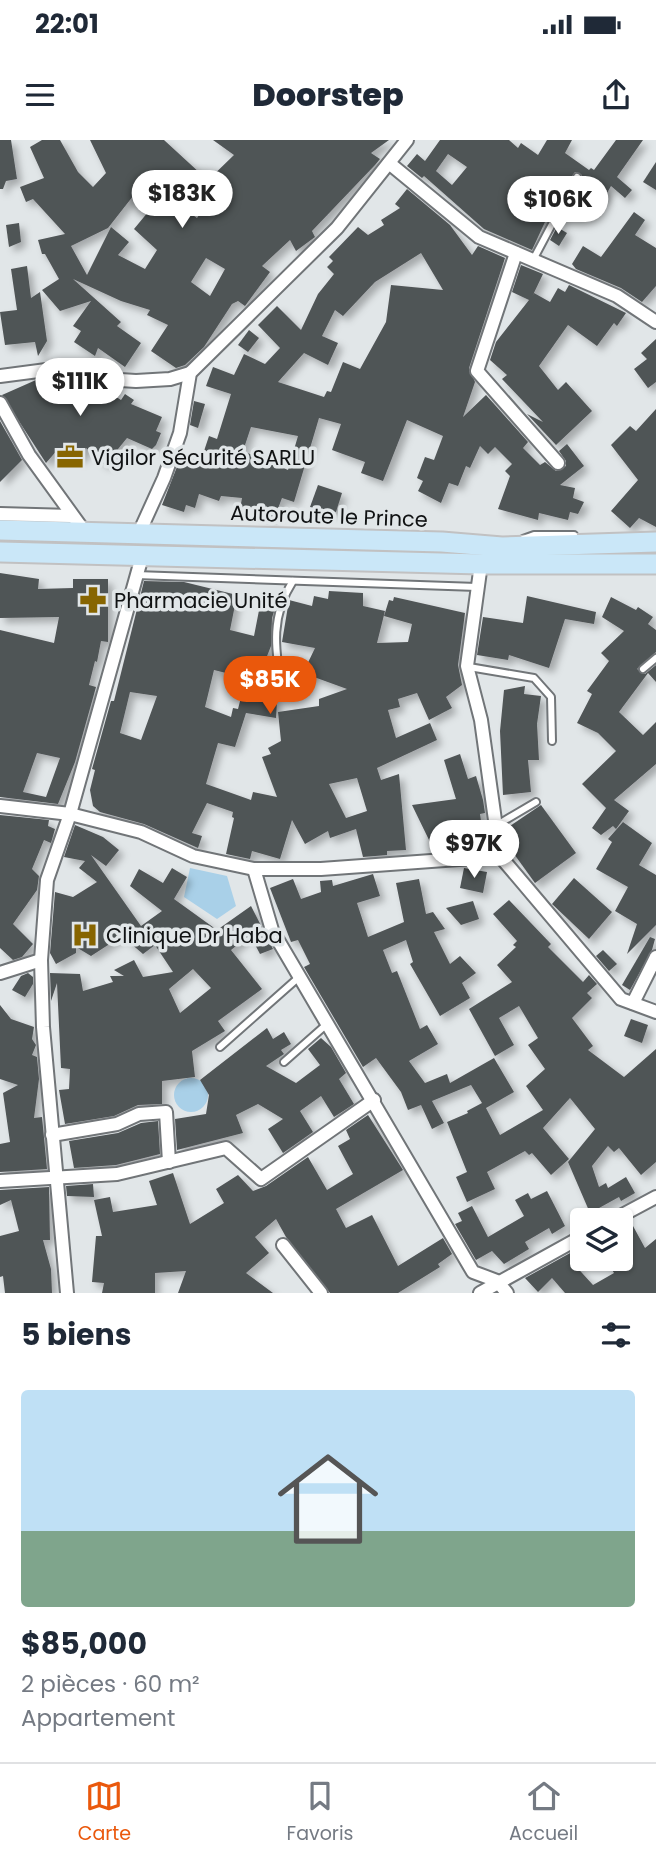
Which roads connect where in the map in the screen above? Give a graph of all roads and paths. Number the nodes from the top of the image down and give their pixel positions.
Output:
1 (407, 140) edge
2 (389, 163) junction
3 (577, 177) dead end
4 (516, 253) junction
5 (533, 260) junction
6 (656, 322) edge
7 (190, 373) junction
8 (0, 376) edge
9 (0, 403) edge
10 (558, 463) dead end
11 (0, 514) edge
12 (78, 524) junction
13 (0, 530) edge
14 (139, 533) junction
15 (656, 536) edge
16 (656, 542) edge
17 (502, 547) junction
18 (0, 552) edge
19 (144, 553) junction
20 (481, 564) junction
21 (656, 564) edge
22 (136, 575) junction
23 (293, 581) junction
24 (477, 587) junction
25 (656, 658) edge
26 (467, 666) junction
27 (643, 669) dead end
28 (282, 686) dead end
29 (552, 741) dead end
30 (536, 802) dead end
31 (0, 806) edge
32 (70, 814) junction
33 (497, 825) junction
34 (500, 856) junction
35 (254, 869) junction
36 (656, 957) edge
37 (40, 960) junction
38 (0, 973) edge
39 (298, 978) junction
40 (633, 1003) junction
41 (656, 1012) edge
42 (327, 1024) junction
43 (220, 1046) dead end
44 (285, 1062) dead end
45 (374, 1100) junction
46 (52, 1135) junction
47 (169, 1162) junction
48 (57, 1180) junction
49 (0, 1181) edge
50 (656, 1198) edge
51 (633, 1210) edge
52 (570, 1243) edge
53 (283, 1245) dead end
54 (497, 1281) junction
55 (67, 1293) edge
56 (321, 1293) edge
57 (480, 1293) edge
58 (507, 1293) edge

1 - 2 street
2 - 4 street
2 - 7 street
3 - 5 lane
4 - 5 street
4 - 10 street
5 - 6 street
7 - 8 street
7 - 14 street
9 - 12 street
11 - 12 street
12 - 13 main road, Autoroute le Prince
12 - 14 main road, Autoroute le Prince
14 - 17 main road, Autoroute le Prince
15 - 17 lane
16 - 17 main road, Autoroute le Prince
18 - 19 main road, Autoroute le Prince
19 - 20 main road, Autoroute le Prince
19 - 22 street
20 - 21 main road, Autoroute le Prince
20 - 24 street
22 - 23 lane
22 - 32 street
23 - 24 lane
23 - 28 lane
24 - 26 street
25 - 27 lane
26 - 29 lane
26 - 33 street
30 - 33 lane
31 - 32 street
32 - 35 street
32 - 37 street
33 - 34 street
34 - 35 street
34 - 40 street
35 - 39 street
36 - 40 street
37 - 38 street
37 - 46 street
39 - 42 street
39 - 43 lane
40 - 41 street
42 - 44 lane
42 - 45 street
45 - 47 street
45 - 54 street
46 - 47 street
46 - 48 street
47 - 48 street
48 - 49 street
48 - 55 street
50 - 51 street
52 - 54 street
53 - 56 street
54 - 57 street
54 - 58 street

